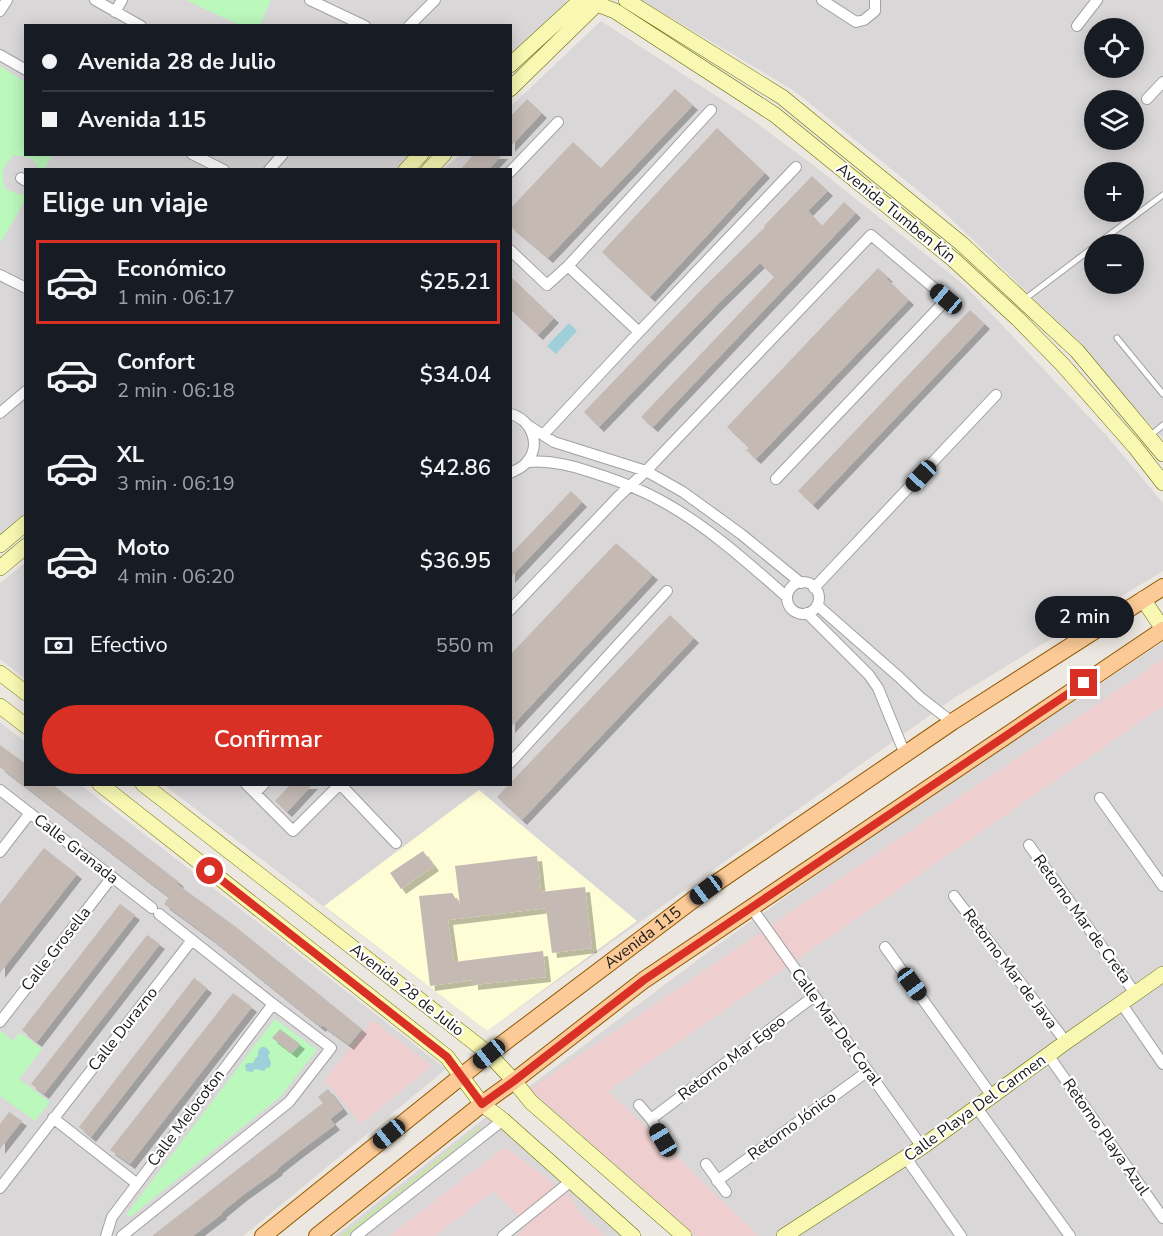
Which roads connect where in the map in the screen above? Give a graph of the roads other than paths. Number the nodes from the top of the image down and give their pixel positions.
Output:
1 (8, 0) edge
2 (95, 0) edge
3 (122, 0) edge
4 (310, 0) edge
5 (435, 0) edge
6 (626, 0) edge
7 (822, 0) edge
8 (875, 0) edge
9 (1097, 0) edge
10 (590, 1) edge
11 (0, 11) edge
12 (115, 12) junction
13 (137, 24) edge
14 (361, 24) edge
15 (412, 24) edge
16 (1077, 26) dead end
17 (0, 55) edge
18 (512, 63) edge
19 (24, 69) edge
20 (1163, 82) edge
21 (512, 87) edge
22 (1147, 99) dead end
23 (711, 110) dead end
24 (558, 122) dead end
25 (196, 156) edge
26 (281, 156) edge
27 (419, 156) edge
28 (442, 156) edge
29 (796, 167) dead end
30 (220, 168) edge
31 (271, 168) edge
32 (408, 168) edge
33 (431, 168) edge
34 (512, 170) edge
35 (1163, 195) edge
36 (1111, 234) edge
37 (512, 252) edge
38 (1084, 254) edge
39 (568, 266) junction
40 (3, 281) edge
41 (24, 287) edge
42 (1024, 300) junction
43 (639, 332) junction
44 (1117, 338) dead end
45 (24, 394) edge
46 (1163, 394) edge
47 (996, 395) dead end
48 (0, 413) edge
49 (512, 415) edge
50 (1163, 425) edge
51 (529, 426) junction
52 (543, 435) junction
53 (1150, 436) junction
54 (1163, 454) edge
55 (528, 462) junction
56 (646, 471) junction
57 (512, 472) edge
58 (776, 479) dead end
59 (1163, 483) edge
60 (630, 486) junction
61 (24, 525) edge
62 (0, 545) edge
63 (24, 548) edge
64 (0, 568) edge
65 (801, 583) junction
66 (1163, 587) edge
67 (814, 588) junction
68 (667, 591) dead end
69 (787, 597) junction
70 (1143, 599) junction
71 (817, 605) junction
72 (512, 608) edge
73 (807, 613) junction
74 (1163, 629) edge
75 (0, 673) edge
76 (24, 691) edge
77 (0, 706) edge
78 (952, 722) junction
79 (24, 724) edge
80 (905, 754) junction
81 (512, 761) edge
82 (103, 786) edge
83 (146, 786) edge
84 (248, 786) edge
85 (262, 786) edge
86 (338, 786) edge
87 (342, 786) edge
88 (0, 790) edge
89 (255, 794) junction
90 (1100, 798) dead end
91 (30, 813) junction
92 (396, 843) dead end
93 (1029, 845) dead end
94 (0, 852) edge
95 (112, 877) junction
96 (1163, 886) edge
97 (954, 896) dead end
98 (751, 908) junction
99 (192, 940) junction
100 (885, 947) dead end
101 (1163, 974) edge
102 (1135, 993) junction
103 (813, 997) junction
104 (273, 1004) junction
105 (1121, 1004) junction
106 (0, 1022) edge
107 (1066, 1042) junction
108 (489, 1054) junction
109 (1048, 1055) junction
110 (1163, 1064) edge
111 (868, 1071) junction
112 (461, 1076) junction
113 (514, 1081) junction
114 (992, 1096) junction
115 (482, 1104) junction
116 (639, 1105) dead end
117 (977, 1108) junction
118 (53, 1118) junction
119 (651, 1119) junction
120 (503, 1120) junction
121 (663, 1140) dead end
122 (922, 1147) junction
123 (906, 1158) junction
124 (706, 1164) dead end
125 (571, 1181) junction
126 (717, 1181) junction
127 (136, 1183) junction
128 (0, 1188) edge
129 (726, 1192) dead end
130 (1163, 1218) edge
131 (106, 1236) edge
132 (122, 1236) edge
133 (263, 1236) edge
134 (317, 1236) edge
135 (356, 1236) edge
136 (503, 1236) edge
137 (633, 1236) edge
138 (684, 1236) edge
139 (786, 1236) edge
140 (961, 1236) edge
141 (1070, 1236) edge

1 - 11 street
2 - 12 street
3 - 12 street
4 - 14 street
5 - 15 street
6 - 42 street, Avenida Tumben Kin
7 - 8 street
9 - 16 street
10 - 18 street
10 - 21 street
10 - 59 street, Avenida Tumben Kin
12 - 13 street
17 - 19 street
20 - 22 street
23 - 39 street
24 - 34 street
25 - 30 street
26 - 31 street
27 - 32 street
28 - 33 street
29 - 43 street
35 - 36 lane
37 - 39 street
38 - 42 lane
39 - 43 street
40 - 41 street
42 - 53 street, Avenida Tumben Kin
43 - 52 street
44 - 46 lane
45 - 48 street
47 - 67 street
49 - 51 street
50 - 53 lane
51 - 52 street
51 - 55 street
52 - 56 street
53 - 54 street, Avenida Tumben Kin
55 - 57 street
55 - 60 street
56 - 58 street
56 - 60 street
56 - 65 street
60 - 69 street
60 - 72 street
61 - 62 street
63 - 64 street
65 - 67 street
65 - 69 street
66 - 70 main road, Avenida 115
67 - 71 street
68 - 81 street
69 - 73 street
70 - 74 street
70 - 78 main road, Avenida 115
71 - 73 street
71 - 78 street
73 - 80 street
74 - 98 main road
75 - 76 street
77 - 79 street
78 - 80 main road, Avenida 115
80 - 108 main road, Avenida 115
82 - 112 street, Avenida 28 de Julio
83 - 108 street, Avenida 28 de Julio
84 - 89 street
85 - 89 street
86 - 89 street
87 - 92 street
88 - 91 street, Calle Granada
90 - 96 street
91 - 94 street
91 - 95 street, Calle Granada
93 - 102 street, Retorno Mar de Creta
95 - 99 street, Calle Granada
95 - 106 street, Calle Grosella
97 - 107 street, Retorno Mar de Java
98 - 103 street, Calle Mar Del Coral
98 - 113 main road
99 - 104 street
99 - 118 street, Calle Durazno
100 - 114 street
101 - 102 street, Calle Playa Del Carmen
102 - 105 street, Calle Playa Del Carmen
103 - 111 street, Calle Mar Del Coral
103 - 119 street, Retorno Mar Egeo
104 - 127 street, Calle Melocoton
104 - 132 street
105 - 107 street, Calle Playa Del Carmen
105 - 110 street
107 - 109 street, Calle Playa Del Carmen
108 - 112 main road, Avenida 115
108 - 113 street, Avenida 28 de Julio
109 - 114 street, Calle Playa Del Carmen
109 - 130 street, Retorno Playa Azul
111 - 122 street, Calle Mar Del Coral
111 - 126 street, Retorno Jónico
112 - 115 street, Avenida 28 de Julio
112 - 133 main road, Avenida 115
113 - 115 main road
113 - 138 street, Avenida 28 de Julio
114 - 117 street, Calle Playa Del Carmen
115 - 120 street, Avenida 28 de Julio
115 - 134 main road
116 - 119 street
117 - 122 street, Calle Playa Del Carmen
117 - 141 street
118 - 127 street
118 - 128 street, Calle Durazno
119 - 121 street
120 - 125 street, Avenida 28 de Julio
120 - 135 street
122 - 123 street, Calle Playa Del Carmen
123 - 139 street, Calle Playa Del Carmen
123 - 140 street
124 - 126 street
125 - 136 street
125 - 137 street, Avenida 28 de Julio
126 - 129 street
127 - 131 street, Calle Melocoton

